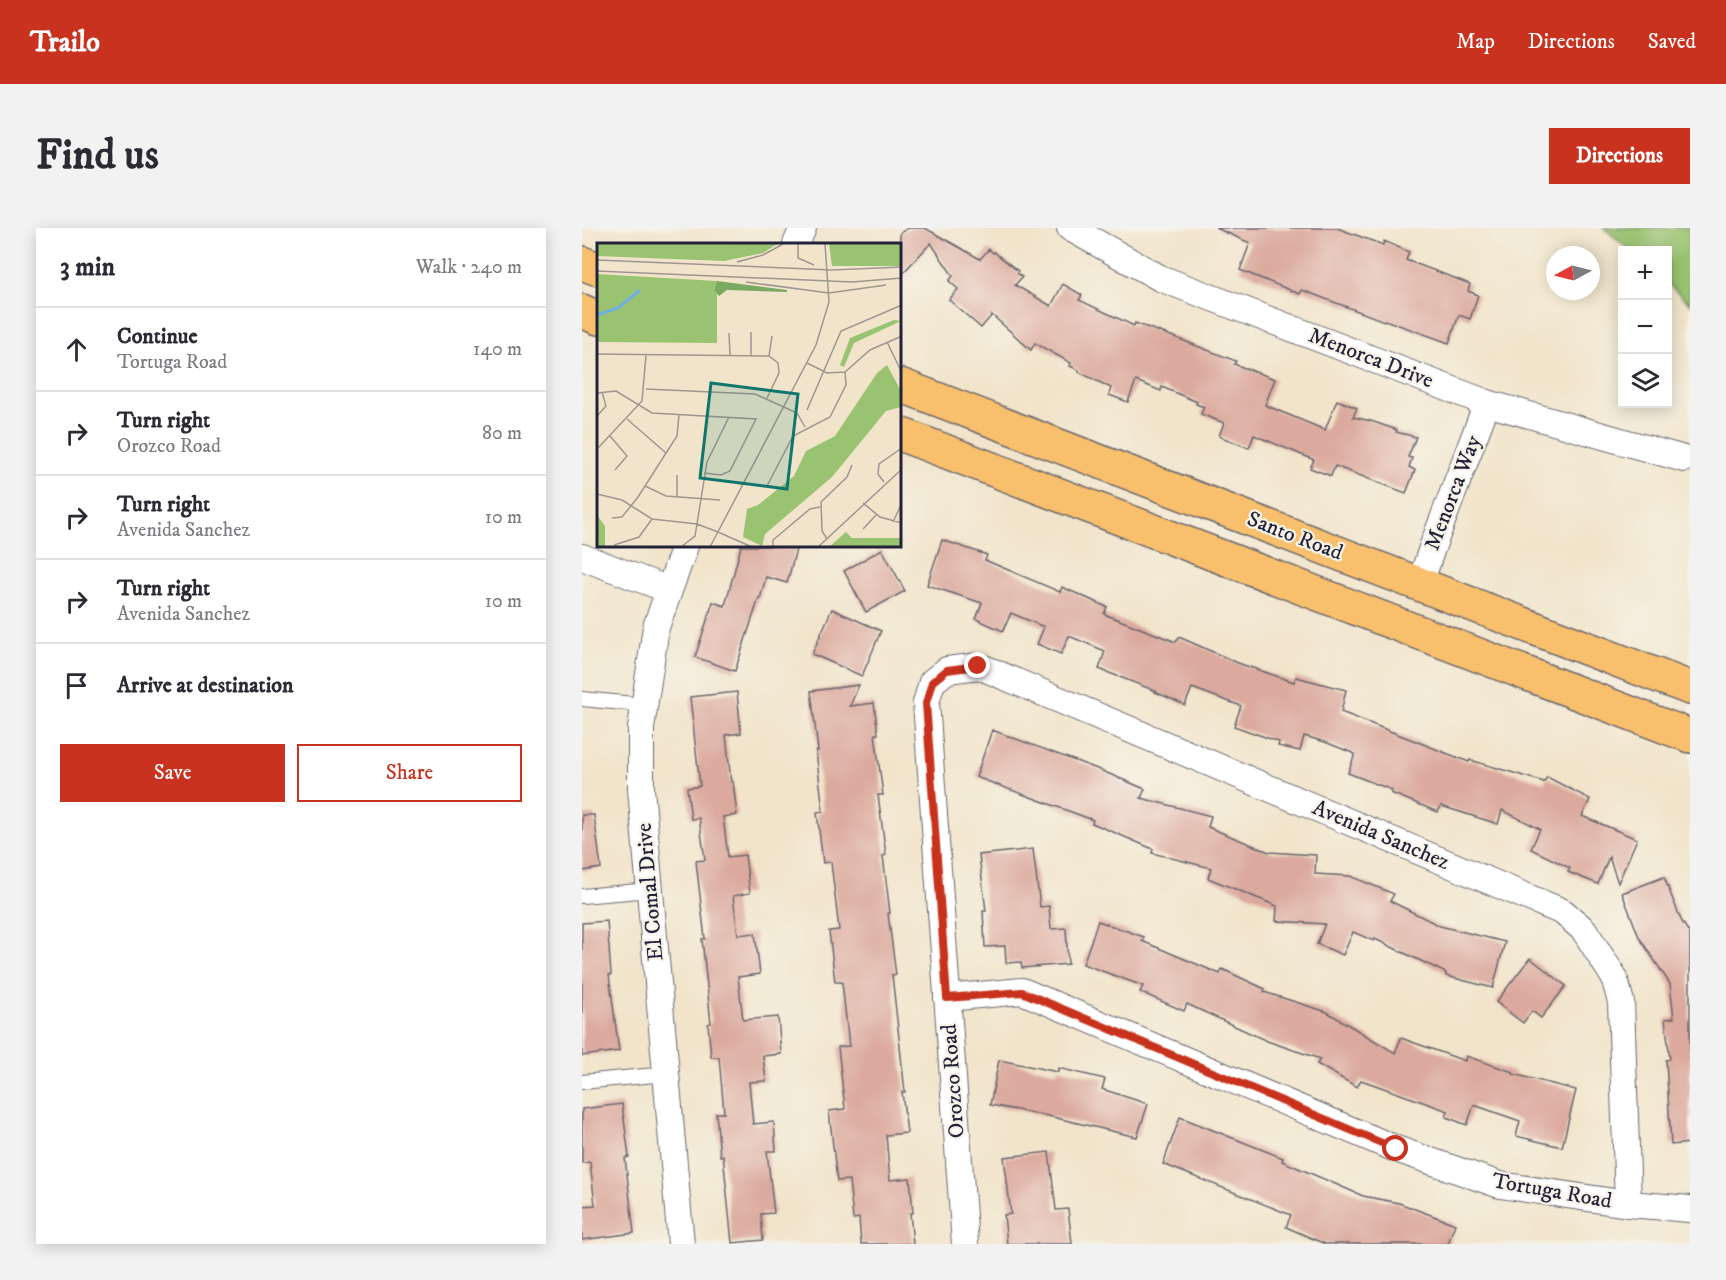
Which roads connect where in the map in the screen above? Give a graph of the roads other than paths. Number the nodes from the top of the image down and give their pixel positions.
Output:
1 (803, 228) edge
2 (1070, 228) edge
3 (796, 243) edge
4 (582, 262) edge
5 (597, 269) edge
6 (582, 311) edge
7 (597, 318) edge
8 (902, 386) edge
9 (1487, 403) junction
10 (902, 435) edge
11 (1684, 459) dead end
12 (684, 548) edge
13 (582, 557) edge
14 (1420, 584) junction
15 (669, 590) junction
16 (1690, 687) edge
17 (582, 699) edge
18 (926, 703) joint
19 (644, 705) junction
20 (1690, 736) edge
21 (650, 890) junction
22 (582, 896) edge
23 (947, 998) junction
24 (666, 1074) junction
25 (582, 1082) edge
26 (1628, 1204) junction
27 (1690, 1209) edge
28 (681, 1244) edge
29 (965, 1244) edge

1 - 3 street
2 - 9 street, Menorca Drive
4 - 5 main road
6 - 7 main road
8 - 14 main road, Santo Road
9 - 11 street, Menorca Drive
9 - 14 street, Menorca Way
10 - 20 main road, Santo Road
12 - 15 street, El Comal Drive
13 - 15 street
14 - 16 main road, Santo Road
15 - 19 street, El Comal Drive
17 - 19 lane
18 - 23 street, Orozco Road
18 - 26 street, Avenida Sanchez
19 - 21 street, El Comal Drive
21 - 22 lane
21 - 24 street, El Comal Drive
23 - 26 street, Tortuga Road
23 - 29 street, Orozco Road
24 - 25 lane
24 - 28 street, El Comal Drive
26 - 27 street, Tortuga Road

